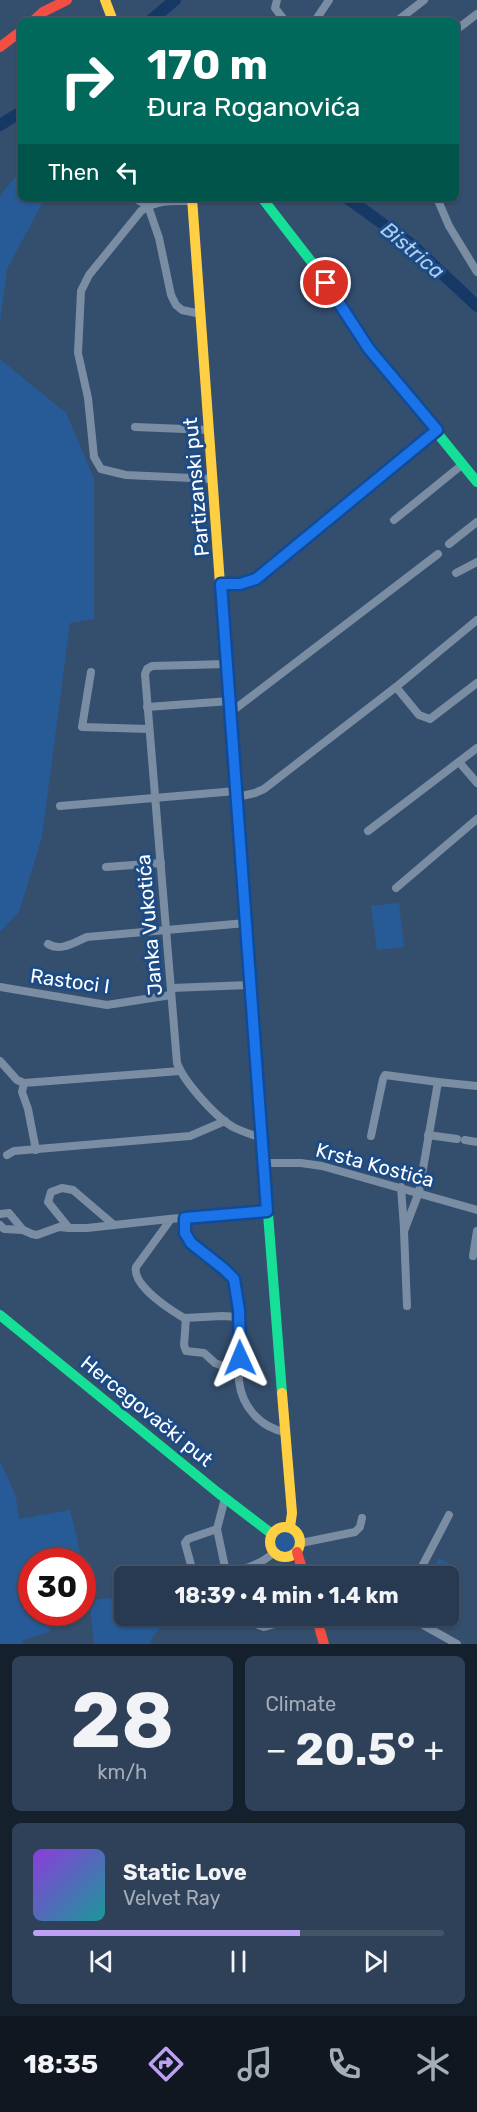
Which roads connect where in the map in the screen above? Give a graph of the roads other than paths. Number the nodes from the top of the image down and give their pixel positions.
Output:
1 (67, 0) edge
2 (105, 0) edge
3 (277, 0) edge
4 (329, 0) edge
5 (424, 0) edge
6 (477, 14) edge
7 (111, 16) edge
8 (37, 18) edge
9 (283, 18) edge
10 (317, 18) edge
11 (401, 18) edge
12 (459, 28) edge
13 (18, 33) edge
14 (0, 47) edge
15 (140, 201) edge
16 (163, 201) edge
17 (192, 201) edge
18 (264, 201) edge
19 (438, 201) edge
20 (148, 206) junction
21 (476, 270) edge
22 (201, 314) junction
23 (135, 427) dead end
24 (209, 430) junction
25 (437, 430) junction
26 (464, 464) junction
27 (213, 479) junction
28 (477, 482) edge
29 (394, 520) dead end
30 (477, 522) edge
31 (449, 544) dead end
32 (438, 554) dead end
33 (477, 562) edge
34 (456, 573) dead end
35 (221, 584) junction
36 (477, 620) edge
37 (227, 664) junction
38 (91, 672) dead end
39 (477, 683) edge
40 (396, 687) junction
41 (147, 707) junction
42 (230, 707) junction
43 (149, 729) junction
44 (477, 748) edge
45 (459, 762) junction
46 (477, 783) edge
47 (236, 794) junction
48 (155, 797) junction
49 (60, 806) dead end
50 (477, 819) edge
51 (368, 831) dead end
52 (161, 863) junction
53 (106, 867) dead end
54 (396, 888) dead end
55 (246, 923) junction
56 (166, 929) junction
57 (48, 944) dead end
58 (250, 986) junction
59 (0, 987) edge
60 (171, 991) junction
61 (0, 1062) edge
62 (180, 1071) junction
63 (438, 1082) junction
64 (24, 1083) junction
65 (477, 1086) edge
66 (225, 1121) junction
67 (428, 1135) junction
68 (371, 1136) dead end
69 (262, 1138) junction
70 (477, 1142) edge
71 (36, 1150) junction
72 (7, 1155) dead end
73 (264, 1164) junction
74 (400, 1187) junction
75 (419, 1192) junction
76 (477, 1210) edge
77 (267, 1211) junction
78 (0, 1215) edge
79 (185, 1218) junction
80 (171, 1219) junction
81 (0, 1225) edge
82 (114, 1225) junction
83 (69, 1228) junction
84 (23, 1230) junction
85 (404, 1231) junction
86 (477, 1231) edge
87 (473, 1257) dead end
88 (407, 1306) dead end
89 (0, 1315) edge
90 (239, 1317) junction
91 (186, 1318) junction
92 (239, 1375) junction
93 (285, 1432) junction
94 (225, 1498) junction
95 (449, 1515) dead end
96 (362, 1518) dead end
97 (290, 1527) junction
98 (217, 1529) junction
99 (272, 1534) junction
100 (299, 1548) junction
101 (274, 1552) junction
102 (284, 1557) junction
103 (191, 1566) edge
104 (225, 1566) edge
105 (257, 1566) edge
106 (293, 1566) edge
107 (302, 1566) edge
108 (422, 1566) edge
109 (311, 1626) edge
110 (319, 1626) edge
111 (425, 1626) edge
112 (317, 1644) edge
113 (324, 1644) edge
114 (458, 1644) edge

1 - 8 street
2 - 7 street
3 - 9 street
4 - 10 street
5 - 11 street
6 - 12 street
13 - 14 street
15 - 20 street
16 - 20 street
17 - 22 street, Partizanski put
18 - 25 street
19 - 21 street
20 - 22 street
20 - 27 street
22 - 24 street, Partizanski put
23 - 24 street
24 - 27 street, Partizanski put
25 - 26 street
25 - 35 street
26 - 28 street
26 - 29 street
27 - 35 street, Partizanski put
30 - 31 street
32 - 42 street
33 - 34 street
35 - 37 street, Partizanski put
36 - 40 street
37 - 41 street, Janka Vukotića
37 - 42 street, Partizanski put
38 - 43 street
39 - 40 street
40 - 47 street
41 - 42 street
41 - 43 street, Janka Vukotića
42 - 47 street, Partizanski put
43 - 48 street, Janka Vukotića
44 - 45 street
45 - 46 street
45 - 51 street
47 - 48 street
47 - 55 street, Partizanski put
48 - 49 street
48 - 52 street, Janka Vukotića
50 - 54 street
52 - 53 street
52 - 56 street, Janka Vukotića
55 - 56 street
55 - 58 street, Partizanski put
56 - 57 street
56 - 60 street, Janka Vukotića
58 - 60 street, Rastoci I
58 - 69 street, Partizanski put
59 - 60 street, Rastoci I
60 - 62 street, Janka Vukotića
61 - 64 street
62 - 64 street
62 - 66 street
63 - 65 street
63 - 67 street
63 - 68 street
64 - 71 street
66 - 69 street
66 - 71 street
67 - 70 street
67 - 75 street
69 - 73 street, Partizanski put
71 - 72 street
73 - 74 street, Krsta Kostića
73 - 77 street, Partizanski put
74 - 75 street, Krsta Kostića
74 - 85 street
75 - 76 street, Krsta Kostića
75 - 85 street
77 - 79 street
77 - 93 street, Partizanski put
78 - 84 street
79 - 80 street
79 - 90 street
80 - 82 street
80 - 91 street
81 - 84 street
82 - 83 street
82 - 83 street
83 - 84 street
85 - 88 street
86 - 87 street
89 - 94 street, Hercegovački put
90 - 91 street
90 - 92 street
91 - 92 street
92 - 93 street
93 - 97 street, Partizanski put
94 - 98 street
94 - 99 street, Hercegovački put
95 - 108 street
96 - 100 street
97 - 99 street
97 - 100 street
98 - 103 street
98 - 104 street
99 - 101 street
100 - 102 street
100 - 107 street
101 - 102 street
101 - 105 street
102 - 106 street
109 - 112 street
110 - 113 street
111 - 114 street

